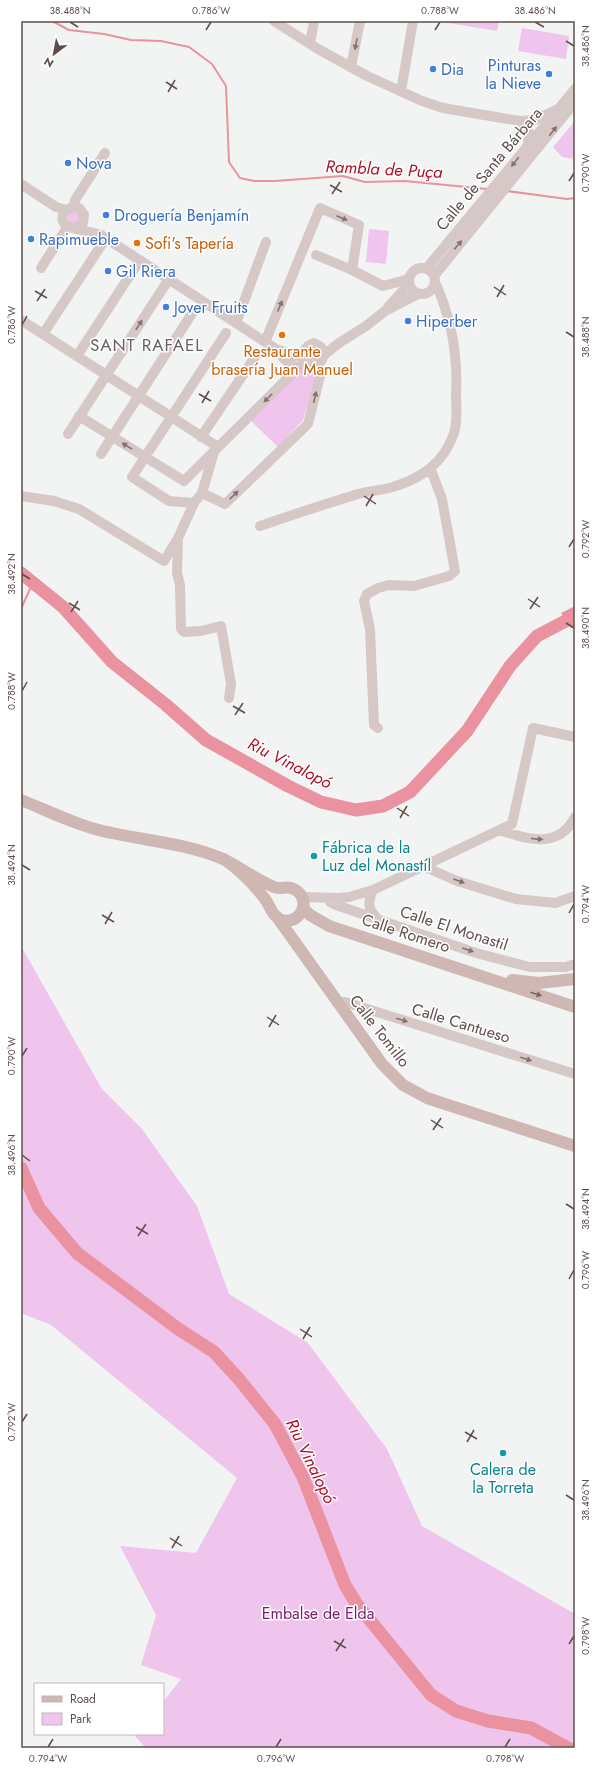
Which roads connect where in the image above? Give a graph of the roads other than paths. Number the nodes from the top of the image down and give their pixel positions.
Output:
1 (274, 21) edge
2 (314, 21) edge
3 (360, 21) edge
4 (413, 21) edge
5 (310, 44) junction
6 (351, 67) junction
7 (575, 89) edge
8 (401, 91) junction
9 (575, 102) edge
10 (560, 108) junction
11 (520, 121) junction
12 (528, 145) junction
13 (105, 153) dead end
14 (21, 184) edge
15 (67, 211) junction
16 (84, 215) junction
17 (72, 227) junction
18 (104, 237) junction
19 (266, 242) dead end
20 (316, 255) dead end
21 (140, 260) junction
22 (41, 268) dead end
23 (426, 269) junction
24 (352, 270) junction
25 (169, 279) junction
26 (435, 279) junction
27 (409, 281) junction
28 (422, 294) junction
29 (441, 301) junction
30 (385, 311) junction
31 (193, 312) dead end
32 (21, 320) edge
33 (236, 323) junction
34 (226, 333) dead end
35 (43, 334) junction
36 (265, 342) junction
37 (280, 350) junction
38 (257, 354) dead end
39 (321, 355) junction
40 (76, 356) junction
41 (305, 356) junction
42 (297, 369) junction
43 (106, 375) junction
44 (139, 396) junction
45 (79, 416) junction
46 (171, 417) junction
47 (68, 434) dead end
48 (112, 437) junction
49 (201, 437) junction
50 (216, 449) junction
51 (101, 454) dead end
52 (145, 457) junction
53 (431, 470) junction
54 (202, 493) junction
55 (21, 496) edge
56 (194, 503) junction
57 (260, 526) dead end
58 (178, 538) junction
59 (229, 698) dead end
60 (378, 728) dead end
61 (575, 736) edge
62 (21, 800) edge
63 (575, 817) edge
64 (500, 830) junction
65 (224, 859) junction
66 (423, 866) junction
67 (281, 888) junction
68 (373, 890) junction
69 (575, 896) edge
70 (328, 898) junction
71 (303, 902) junction
72 (270, 906) junction
73 (277, 917) junction
74 (294, 919) junction
75 (378, 919) junction
76 (329, 926) junction
77 (297, 944) junction
78 (575, 964) edge
79 (473, 972) junction
80 (575, 979) edge
81 (338, 1003) junction
82 (575, 1007) edge
83 (575, 1074) edge
84 (575, 1146) edge

1 - 5 street
2 - 5 street
3 -> 6 street
4 - 8 street
5 - 6 street
6 - 8 street
7 - 10 street, Calle de Santa Bárbara
8 - 11 street
26 -> 9 street, Calle de Santa Bárbara
10 - 11 street
10 - 12 street, Calle de Santa Bárbara
11 - 12 street
12 -> 23 street, Calle de Santa Bárbara
13 - 15 street
14 - 15 street
15 - 16 street
15 - 17 street
16 - 17 street
16 - 18 street
17 - 18 street
17 - 22 street
18 - 21 street
18 - 35 street
19 - 33 street
20 - 24 street
21 - 25 street
21 - 40 street
23 - 26 street
23 - 27 street
24 - 27 street
36 -> 24 street
25 - 33 street
43 -> 25 street
26 - 28 street
26 - 29 street
27 - 28 street
27 - 30 street
28 - 29 street
28 - 30 street
29 - 53 street
30 - 39 street
31 - 44 street
32 - 35 street
33 - 36 street
34 - 46 street
35 - 40 street
36 - 37 street
37 - 41 street
37 - 42 street
38 - 49 street
39 - 41 street
39 - 41 street
54 -> 39 street
40 - 43 street
41 - 42 street
42 -> 50 street
43 - 44 street
43 - 45 street
44 - 46 street
44 - 48 street
45 - 47 street
45 - 48 street
46 - 49 street
46 - 52 street
48 - 51 street
52 -> 48 street
49 - 50 street
50 - 52 street
50 - 54 street
52 - 56 street
53 - 57 street
53 - 60 street
54 - 56 street
55 - 58 street
56 - 58 street
58 - 59 street
61 - 64 street
62 - 65 main road
64 -> 63 street
64 - 66 street
65 - 67 main road
65 - 72 main road
66 - 68 street
66 -> 69 street
67 - 71 main road
67 - 72 main road
68 - 70 street
68 - 75 street
70 - 71 street
70 - 75 street, Calle El Monastil
71 - 74 main road
71 - 76 main road, Calle Romero
72 - 73 main road
73 - 74 main road
73 - 77 main road, Calle Tomillo
74 - 76 main road, Calle Romero
74 - 77 main road, Calle Tomillo
75 -> 78 street, Calle El Monastil
76 - 79 main road, Calle Romero
77 - 81 main road, Calle Tomillo
79 - 80 main road, Calle Romero
79 -> 82 main road, Calle Romero
81 -> 83 street, Calle Cantueso
81 - 84 main road, Calle Tomillo

